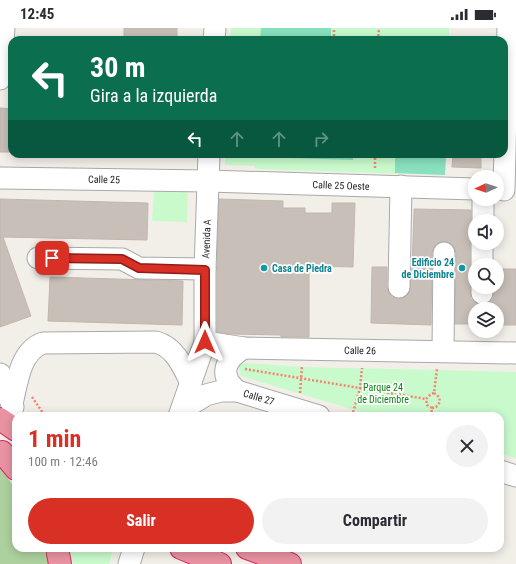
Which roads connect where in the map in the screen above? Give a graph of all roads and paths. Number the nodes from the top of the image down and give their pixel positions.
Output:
1 (4, 28) edge
2 (0, 79) edge
3 (209, 158) edge
4 (375, 158) edge
5 (506, 158) edge
6 (375, 168) dead end
7 (0, 178) edge
8 (208, 181) junction
9 (400, 186) junction
10 (468, 189) edge
11 (506, 190) edge
12 (444, 253) dead end
13 (38, 258) dead end
14 (205, 270) junction
15 (399, 287) dead end
16 (205, 342) junction
17 (244, 348) junction
18 (302, 349) junction
19 (362, 350) junction
20 (443, 351) junction
21 (516, 353) edge
22 (226, 366) junction
23 (0, 374) edge
24 (301, 379) junction
25 (191, 383) junction
26 (360, 388) junction
27 (237, 391) junction
28 (434, 393) junction
29 (426, 399) junction
30 (432, 408) junction
31 (297, 409) junction
32 (181, 412) edge
33 (184, 412) edge
34 (306, 412) edge
35 (353, 412) edge
36 (432, 412) edge
37 (10, 413) edge
38 (6, 454) edge
39 (12, 463) edge
40 (504, 472) edge
41 (516, 476) edge
42 (58, 552) edge
43 (133, 552) edge
44 (190, 552) edge
45 (258, 552) edge
46 (60, 564) edge
47 (129, 564) edge
48 (218, 564) edge
49 (290, 564) edge

1 - 2 street
3 - 8 street, Avenida A
4 - 6 path
5 - 11 street
7 - 8 street, Calle 25
8 - 9 street, Calle 25 Oeste
8 - 14 street, Avenida A
9 - 10 street, Calle 25 Oeste
9 - 15 street
12 - 20 street
13 - 14 street
14 - 16 street, Avenida A
16 - 17 street, Calle 26
16 - 25 street, Avenida A
17 - 18 street, Calle 26
17 - 22 street
18 - 19 street, Calle 26
18 - 24 path
19 - 20 street, Calle 26
19 - 26 path
20 - 21 street, Calle 26
20 - 28 path
22 - 24 path
22 - 27 street
23 - 37 street
24 - 26 path
24 - 31 path
25 - 32 street, Avenida A
25 - 37 street
26 - 29 path
26 - 35 path
27 - 31 street, Calle 27
27 - 33 street, Calle 27
28 - 29 path
28 - 30 path
29 - 30 path
30 - 36 path
31 - 34 street, Calle 27
38 - 39 highway
40 - 41 street
42 - 46 highway
43 - 47 street
44 - 48 highway
45 - 49 highway

